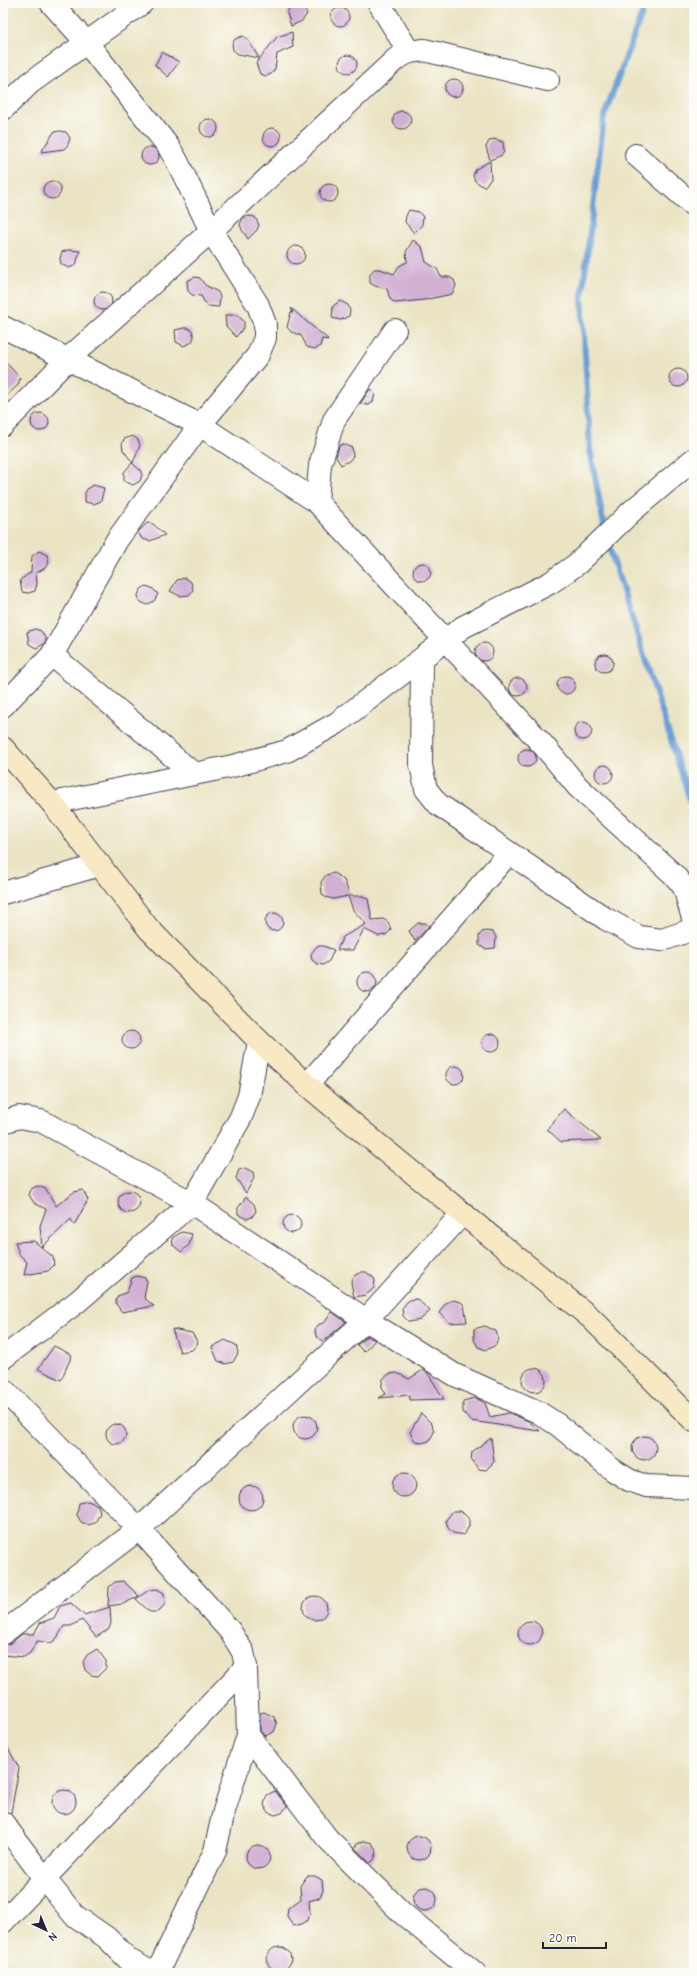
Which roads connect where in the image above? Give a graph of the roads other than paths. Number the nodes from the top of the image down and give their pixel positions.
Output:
1 (51, 3) edge
2 (142, 3) edge
3 (379, 3) edge
4 (87, 43) junction
5 (409, 52) junction
6 (548, 80) dead end
7 (3, 109) edge
8 (636, 155) dead end
9 (694, 206) edge
10 (211, 232) junction
11 (3, 327) edge
12 (396, 330) dead end
13 (69, 358) junction
14 (3, 425) edge
15 (200, 425) junction
16 (694, 459) edge
17 (317, 502) junction
18 (446, 641) junction
19 (52, 655) junction
20 (422, 660) junction
21 (3, 706) edge
22 (3, 748) edge
23 (194, 774) junction
24 (52, 803) junction
25 (509, 853) junction
26 (100, 865) junction
27 (3, 893) edge
28 (694, 922) edge
29 (694, 929) edge
30 (259, 1041) junction
31 (307, 1085) junction
32 (3, 1122) edge
33 (192, 1203) junction
34 (463, 1213) junction
35 (366, 1320) junction
36 (3, 1358) edge
37 (3, 1389) edge
38 (694, 1421) edge
39 (694, 1488) edge
40 (139, 1529) junction
41 (3, 1634) edge
42 (246, 1667) junction
43 (248, 1735) junction
44 (3, 1823) edge
45 (44, 1878) junction
46 (3, 1922) edge
47 (153, 1973) edge
48 (157, 1973) edge
49 (475, 1973) edge

1 - 4 street
2 - 4 street
3 - 5 street
4 - 7 street
4 - 10 street
5 - 6 street
5 - 10 street
8 - 9 street
10 - 13 street
10 - 15 street
11 - 13 street
12 - 17 street
13 - 14 street
13 - 15 street
15 - 17 street
15 - 19 street
16 - 18 street
17 - 18 street
18 - 20 street
18 - 28 street
19 - 21 street
19 - 23 street
20 - 23 street
20 - 25 street
22 - 24 main road
23 - 24 street
24 - 26 main road
25 - 29 street
25 - 31 street
26 - 27 street
26 - 30 main road
30 - 31 main road
30 - 33 street
31 - 34 main road
32 - 33 street
33 - 35 street
33 - 36 street
34 - 35 street
34 - 38 main road
35 - 39 street
35 - 40 street
37 - 40 street
40 - 41 street
40 - 42 street
42 - 43 street
42 - 45 street
43 - 48 street
43 - 49 street
44 - 45 street
45 - 46 street
45 - 47 street

